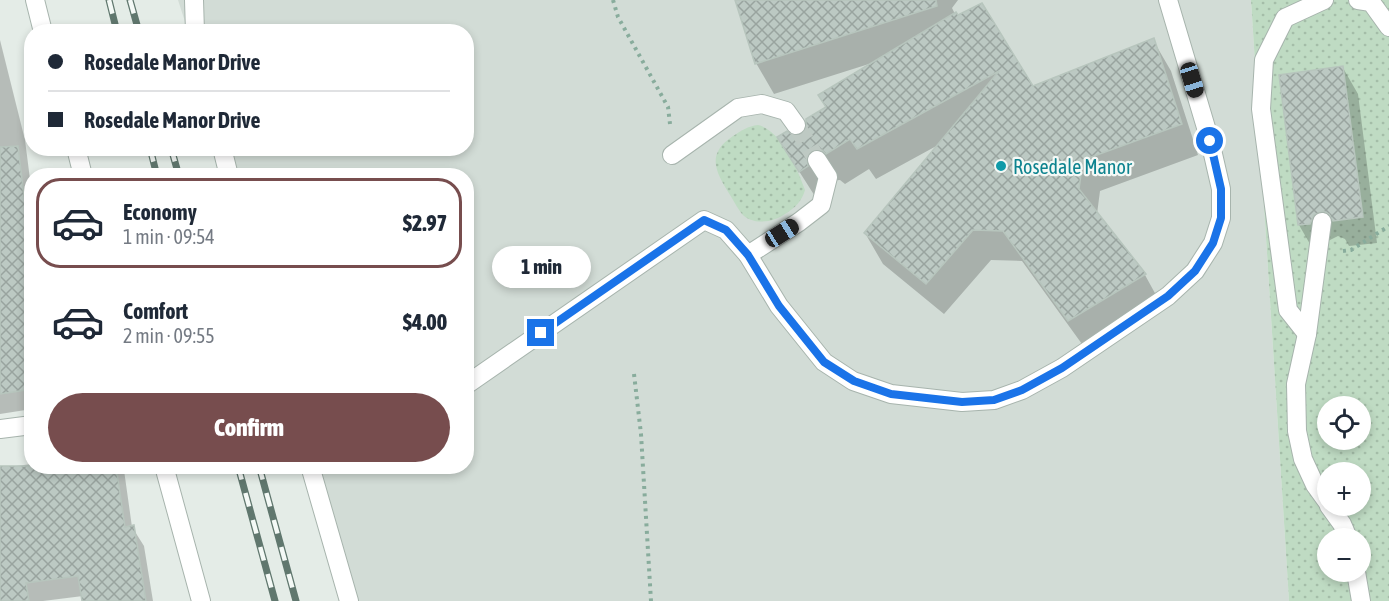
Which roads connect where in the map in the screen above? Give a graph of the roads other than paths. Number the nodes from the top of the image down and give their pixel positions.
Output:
1 (35, 0) edge
2 (194, 0) edge
3 (1168, 0) edge
4 (1324, 0) edge
5 (1358, 0) edge
6 (41, 24) edge
7 (195, 24) edge
8 (1389, 27) edge
9 (796, 125) tunnel mouth
10 (672, 155) road end
11 (817, 160) tunnel mouth
12 (1322, 222) dead end
13 (748, 255) junction
14 (1307, 334) junction
15 (474, 379) edge
16 (24, 426) edge
17 (0, 429) edge
18 (166, 474) edge
19 (312, 474) edge
20 (1317, 488) edge
21 (1358, 582) edge
22 (201, 601) edge
23 (349, 601) edge
24 (1361, 601) edge

1 - 6 street
2 - 7 street
3 - 13 street
4 - 14 street
5 - 8 street
9 - 10 street
11 - 13 street
12 - 14 street
13 - 15 street
14 - 20 street
16 - 17 street
18 - 22 street
19 - 23 street
21 - 24 street

